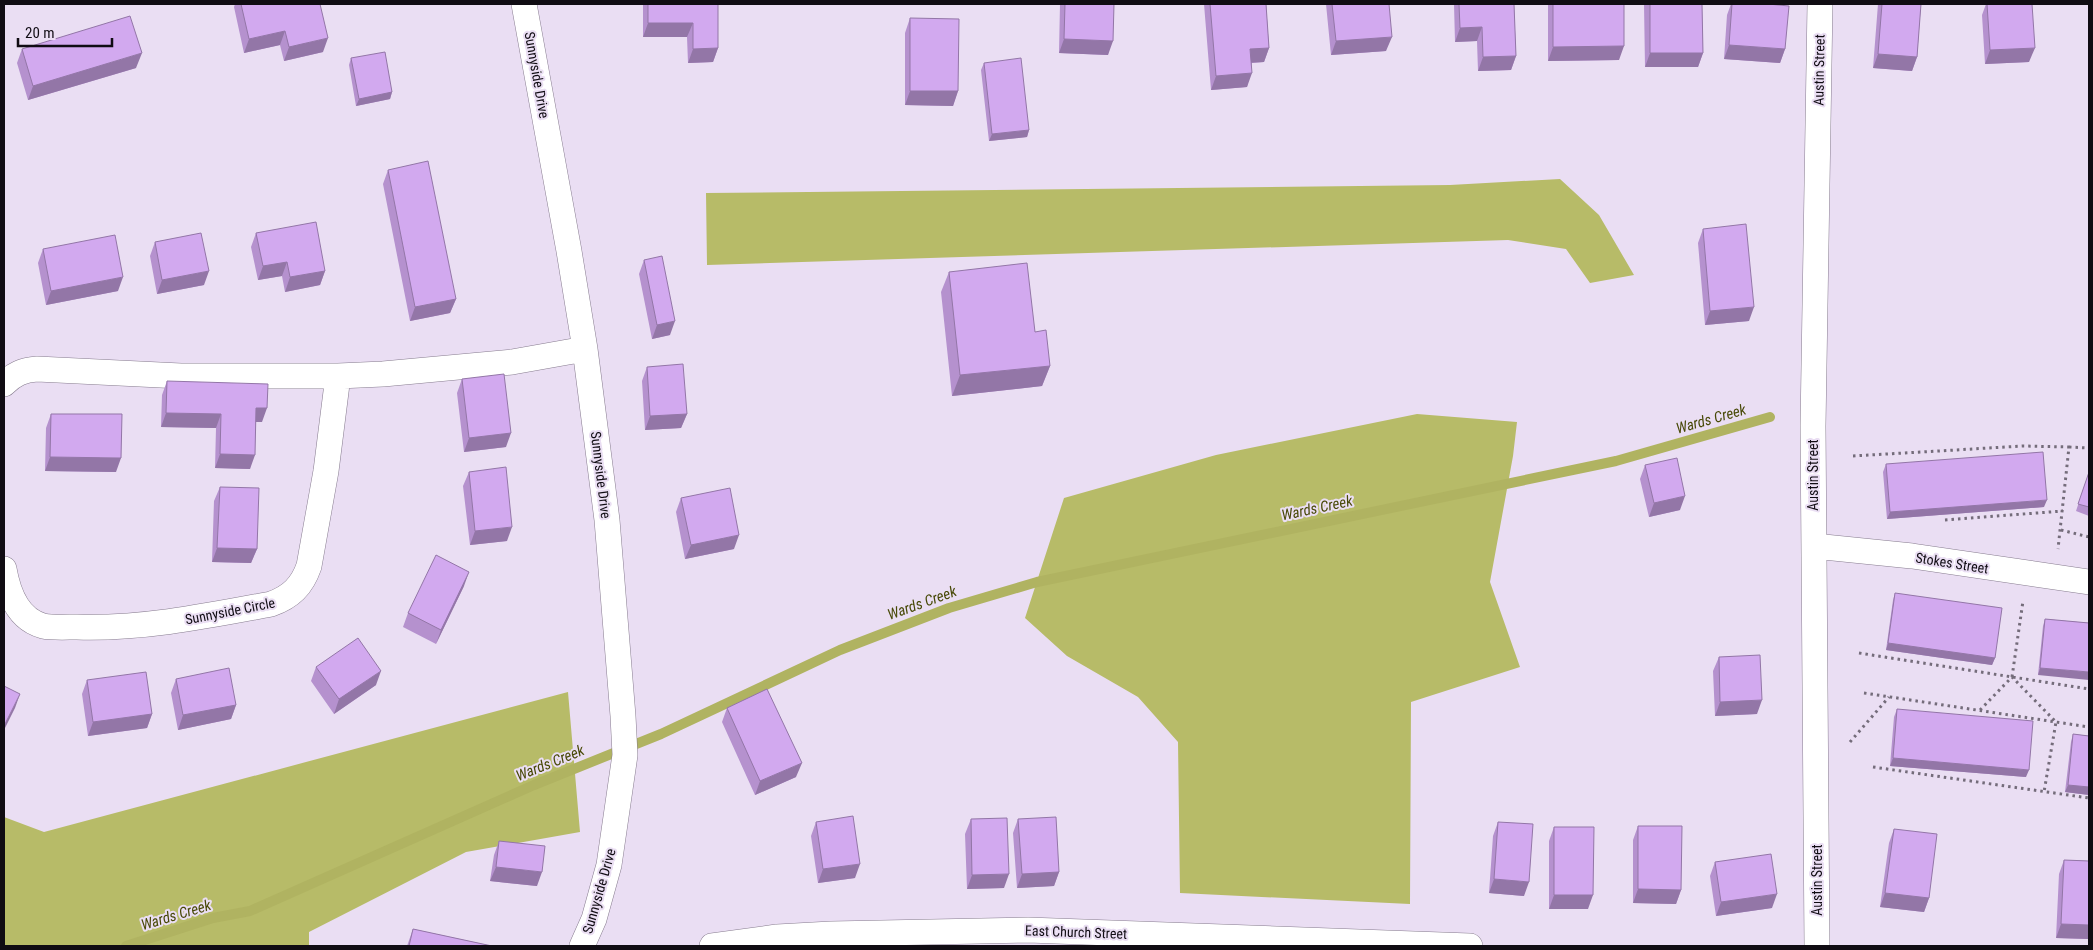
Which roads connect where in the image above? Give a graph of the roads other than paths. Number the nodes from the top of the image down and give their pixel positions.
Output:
1 (524, 4) edge
2 (1820, 4) edge
3 (585, 349) junction
4 (338, 376) junction
5 (4, 384) edge
6 (1814, 546) junction
7 (4, 569) edge
8 (2089, 582) edge
9 (582, 946) edge
10 (712, 946) edge
11 (1470, 946) edge
12 (1817, 946) edge

1 - 3 street, Sunnyside Drive
2 - 6 street, Austin Street
3 - 4 street
3 - 9 street, Sunnyside Drive
4 - 5 street
4 - 7 street, Sunnyside Circle
6 - 8 street, Stokes Street
6 - 12 street, Austin Street
10 - 11 street, East Church Street

